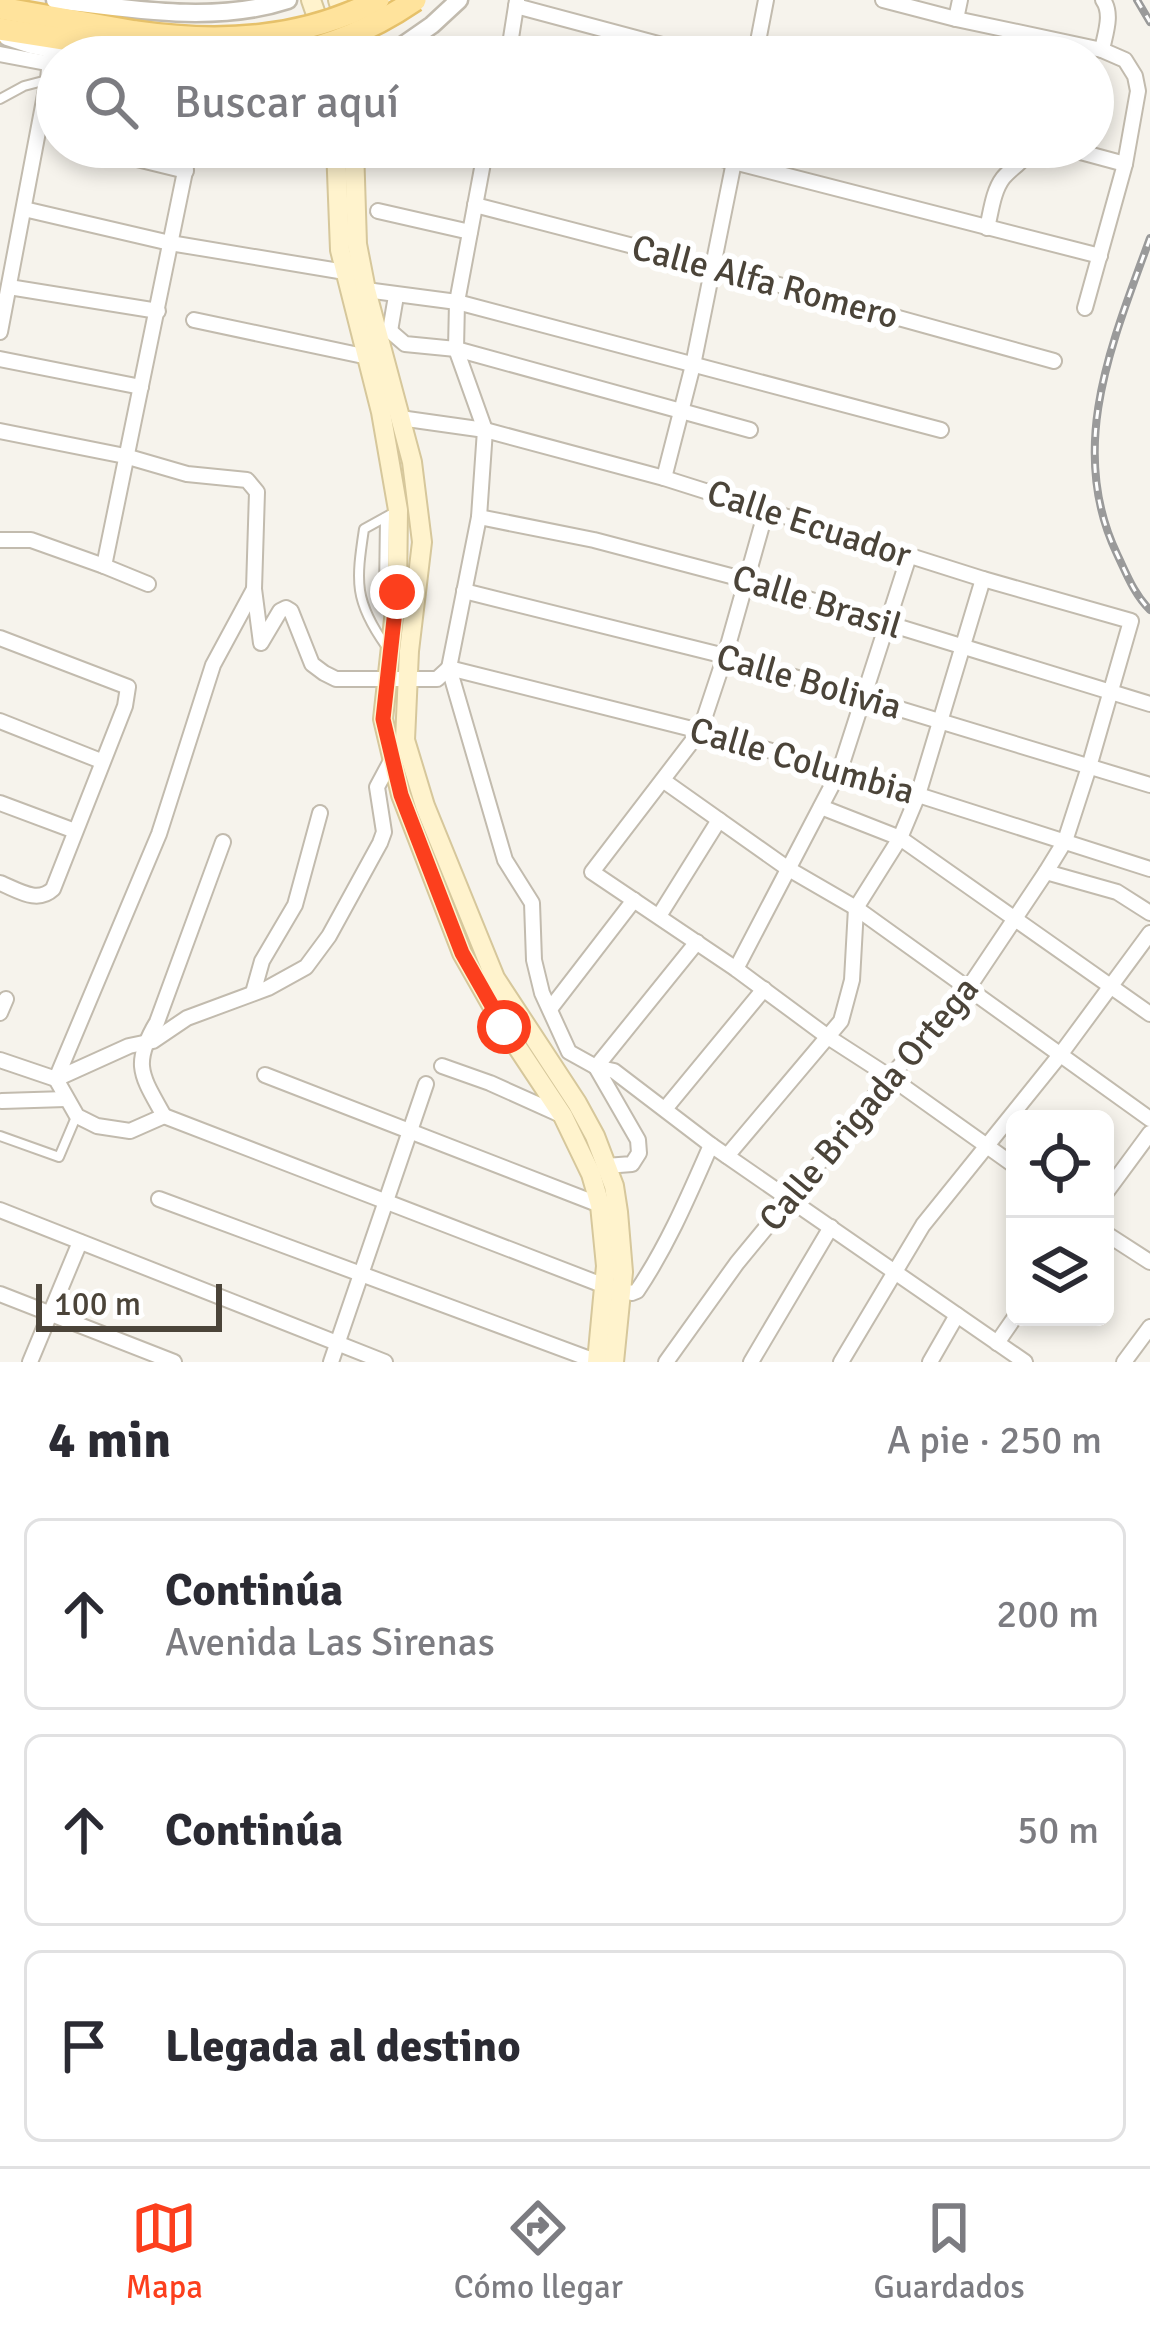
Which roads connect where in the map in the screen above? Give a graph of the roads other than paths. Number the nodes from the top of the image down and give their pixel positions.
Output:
1 (56, 0) edge
2 (311, 0) edge
3 (338, 0) edge
4 (378, 0) edge
5 (415, 0) edge
6 (459, 0) edge
7 (766, 0) edge
8 (883, 0) edge
9 (961, 0) edge
10 (1103, 0) edge
11 (283, 1) edge
12 (516, 3) edge
13 (0, 8) edge
14 (956, 20) junction
15 (0, 32) edge
16 (56, 36) edge
17 (114, 36) edge
18 (251, 36) edge
19 (324, 36) edge
20 (347, 36) edge
21 (348, 36) edge
22 (416, 36) edge
23 (511, 36) edge
24 (633, 36) edge
25 (758, 36) edge
26 (1034, 36) edge
27 (1104, 36) edge
28 (36, 54) edge
29 (0, 55) edge
30 (1114, 55) edge
31 (36, 61) edge
32 (36, 77) edge
33 (0, 99) edge
34 (36, 146) edge
35 (1114, 161) edge
36 (1125, 164) junction
37 (174, 168) edge
38 (186, 168) edge
39 (337, 168) edge
40 (355, 168) edge
41 (482, 168) edge
42 (733, 168) edge
43 (780, 168) edge
44 (1015, 168) edge
45 (186, 171) junction
46 (475, 206) junction
47 (24, 209) junction
48 (378, 211) dead end
49 (987, 228) junction
50 (470, 232) junction
51 (170, 243) junction
52 (1100, 256) junction
53 (714, 267) junction
54 (345, 272) junction
55 (9, 286) junction
56 (366, 290) junction
57 (396, 296) junction
58 (457, 302) junction
59 (1084, 308) dead end
60 (158, 311) junction
61 (194, 320) dead end
62 (1, 325) edge
63 (384, 332) junction
64 (456, 349) junction
65 (368, 357) junction
66 (0, 359) edge
67 (1054, 361) dead end
68 (693, 365) junction
69 (141, 387) junction
70 (682, 410) junction
71 (400, 418) junction
72 (485, 430) junction
73 (751, 430) dead end
74 (940, 430) dead end
75 (0, 431) edge
76 (125, 457) junction
77 (664, 478) junction
78 (766, 511) junction
79 (391, 514) junction
80 (479, 517) junction
81 (0, 540) edge
82 (909, 556) junction
83 (104, 566) junction
84 (983, 579) junction
85 (746, 580) junction
86 (148, 584) dead end
87 (254, 589) junction
88 (464, 591) junction
89 (1131, 621) joint
90 (886, 623) junction
91 (0, 638) edge
92 (962, 646) junction
93 (391, 652) junction
94 (725, 656) junction
95 (449, 668) junction
96 (386, 679) junction
97 (408, 681) junction
98 (1109, 692) junction
99 (865, 696) junction
100 (1150, 704) edge
101 (940, 721) junction
102 (0, 722) edge
103 (700, 730) junction
104 (392, 759) junction
105 (101, 761) junction
106 (1089, 767) junction
107 (840, 770) junction
108 (664, 781) junction
109 (1150, 785) edge
110 (918, 795) junction
111 (0, 802) edge
112 (821, 807) junction
113 (320, 813) dead end
114 (719, 820) junction
115 (75, 831) junction
116 (900, 838) junction
117 (1064, 841) junction
118 (223, 842) dead end
119 (787, 868) junction
120 (1150, 869) edge
121 (1046, 872) junction
122 (0, 883) edge
123 (634, 900) junction
124 (856, 908) junction
125 (1150, 913) edge
126 (659, 916) junction
127 (1016, 918) junction
128 (1150, 933) edge
129 (698, 942) junction
130 (736, 968) junction
131 (1112, 986) junction
132 (764, 989) junction
133 (967, 990) junction
134 (254, 993) junction
135 (550, 1009) junction
136 (1150, 1014) edge
137 (828, 1037) junction
138 (144, 1043) junction
139 (1060, 1055) junction
140 (0, 1060) edge
141 (442, 1066) dead end
142 (596, 1066) junction
143 (265, 1075) dead end
144 (890, 1077) junction
145 (56, 1079) junction
146 (426, 1084) dead end
147 (66, 1099) junction
148 (2, 1101) edge
149 (665, 1109) junction
150 (77, 1116) junction
151 (164, 1116) junction
152 (563, 1117) junction
153 (1150, 1119) edge
154 (410, 1130) junction
155 (1150, 1133) edge
156 (0, 1136) edge
157 (711, 1145) junction
158 (988, 1145) junction
159 (728, 1156) junction
160 (1006, 1159) edge
161 (606, 1166) junction
162 (1114, 1182) edge
163 (160, 1199) dead end
164 (791, 1200) junction
165 (386, 1202) junction
166 (600, 1205) junction
167 (0, 1210) edge
168 (831, 1227) junction
169 (1114, 1239) edge
170 (80, 1242) junction
171 (1150, 1262) edge
172 (892, 1273) junction
173 (362, 1275) junction
174 (613, 1289) junction
175 (0, 1294) edge
176 (50, 1315) junction
177 (957, 1315) junction
178 (1009, 1326) edge
179 (1150, 1327) edge
180 (997, 1342) junction
181 (338, 1343) junction
182 (165, 1360) edge
183 (1022, 1361) edge
184 (30, 1362) edge
185 (331, 1362) edge
186 (386, 1362) edge
187 (597, 1362) edge
188 (614, 1362) edge
189 (666, 1362) edge
190 (751, 1362) edge
191 (841, 1362) edge
192 (930, 1362) edge
193 (1124, 1362) edge

1 - 11 street
2 - 19 main road
3 - 20 main road
4 - 18 main road, bridge
5 - 21 main road, bridge
6 - 22 street
7 - 25 street
8 - 14 street
9 - 14 street
10 - 27 street
12 - 23 street
12 - 24 street
13 - 17 main road
14 - 26 street
15 - 16 main road
15 - 28 street
29 - 31 street
30 - 36 street
32 - 33 lane
34 - 47 street
35 - 36 street
36 - 52 street
37 - 45 street
38 - 45 street
39 - 54 main road
40 - 56 main road
41 - 46 street
42 - 53 street
43 - 49 street
44 - 49 street
45 - 51 street
46 - 50 street
46 - 53 street, Calle Alfa Romero
47 - 51 street
47 - 55 street
48 - 50 street
49 - 52 street
50 - 58 street
51 - 54 street
51 - 60 street
52 - 59 street
53 - 67 street, Calle Alfa Romero
53 - 68 street
54 - 65 main road
55 - 60 street
55 - 62 street
56 - 57 street
56 - 63 main road
57 - 58 street
57 - 63 street
58 - 64 street
58 - 68 street
60 - 69 street
61 - 65 street
63 - 64 street
63 - 71 main road
64 - 70 street
64 - 72 street
65 - 79 main road
66 - 69 street
68 - 70 street
68 - 74 street
69 - 76 street
70 - 73 street
70 - 77 street
71 - 72 street, Calle Ecuador
71 - 97 main road
72 - 77 street, Calle Ecuador
72 - 80 street
75 - 76 street
76 - 83 street
76 - 87 street
77 - 78 street, Calle Ecuador
78 - 82 street, Calle Ecuador
78 - 85 street
79 - 93 main road
79 - 93 lane
80 - 85 street, Calle Brasil
80 - 88 street
81 - 83 street
82 - 84 street, Calle Ecuador
82 - 90 street
83 - 86 street
84 - 89 street, Calle Ecuador
84 - 92 street
85 - 90 street, Calle Brasil
85 - 94 street
87 - 96 street
87 - 145 street
88 - 94 street, Calle Bolivia
88 - 95 street
89 - 98 street, Calle Brigada Ortega
90 - 92 street, Calle Brasil
90 - 99 street
91 - 105 street
92 - 98 street, Calle Brasil
92 - 101 street
93 - 96 main road
94 - 99 street, Calle Bolivia
94 - 103 street
95 - 97 street
95 - 103 street, Calle Columbia
95 - 135 street
96 - 97 street
96 - 104 main road
97 - 161 main road
98 - 100 street, Calle Brasil
98 - 106 street, Calle Brigada Ortega
99 - 101 street, Calle Bolivia
99 - 107 street
101 - 106 street, Calle Bolivia
101 - 110 street
102 - 105 street
103 - 107 street, Calle Columbia
103 - 108 street
104 - 134 street
104 - 152 main road
105 - 115 street
106 - 109 street, Calle Bolivia
106 - 117 street, Calle Brigada Ortega
107 - 110 street, Calle Columbia
107 - 112 street
108 - 114 street
108 - 123 street
110 - 116 street
110 - 117 street, Calle Columbia
111 - 115 street
112 - 116 street
112 - 119 street
113 - 134 street
114 - 119 street
114 - 126 street
115 - 122 street
116 - 124 street
116 - 127 street
117 - 120 street, Calle Columbia
117 - 121 street, Calle Brigada Ortega
118 - 138 street
119 - 124 street
119 - 130 street
121 - 125 street
121 - 127 street, Calle Brigada Ortega
123 - 126 street
123 - 135 street
124 - 133 street
124 - 137 street
126 - 129 street
127 - 131 street
127 - 133 street, Calle Brigada Ortega
128 - 131 street
129 - 130 street
129 - 142 street
130 - 132 street
131 - 136 street
131 - 139 street
132 - 137 street
132 - 149 street
133 - 139 street
133 - 144 street, Calle Brigada Ortega
134 - 138 street
135 - 142 street
137 - 144 street
137 - 159 street
138 - 145 street
138 - 151 street
139 - 153 street
139 - 158 street
140 - 145 street
141 - 152 street
142 - 149 street
142 - 161 street
143 - 154 street
144 - 158 street
144 - 164 street, Calle Brigada Ortega
145 - 147 street
146 - 154 street
147 - 148 street
147 - 150 street
149 - 157 street
150 - 151 street
150 - 156 lane
151 - 165 street
152 - 166 main road
154 - 165 street
154 - 166 street
155 - 162 street
157 - 159 street
157 - 174 street
158 - 160 street
158 - 172 street
159 - 164 street
161 - 174 main road
163 - 173 street
164 - 168 street
164 - 189 street, Calle Brigada Ortega
165 - 173 street
165 - 174 street
166 - 174 main road
167 - 170 street
168 - 172 street
168 - 190 street
169 - 171 street
170 - 176 street
170 - 181 street
172 - 177 street
172 - 191 street
173 - 181 street
173 - 187 street
174 - 187 main road
174 - 188 main road
175 - 176 street
176 - 182 street
176 - 184 street
177 - 180 street
177 - 192 street
178 - 180 street
179 - 193 street
180 - 183 street
181 - 185 street
181 - 186 street

